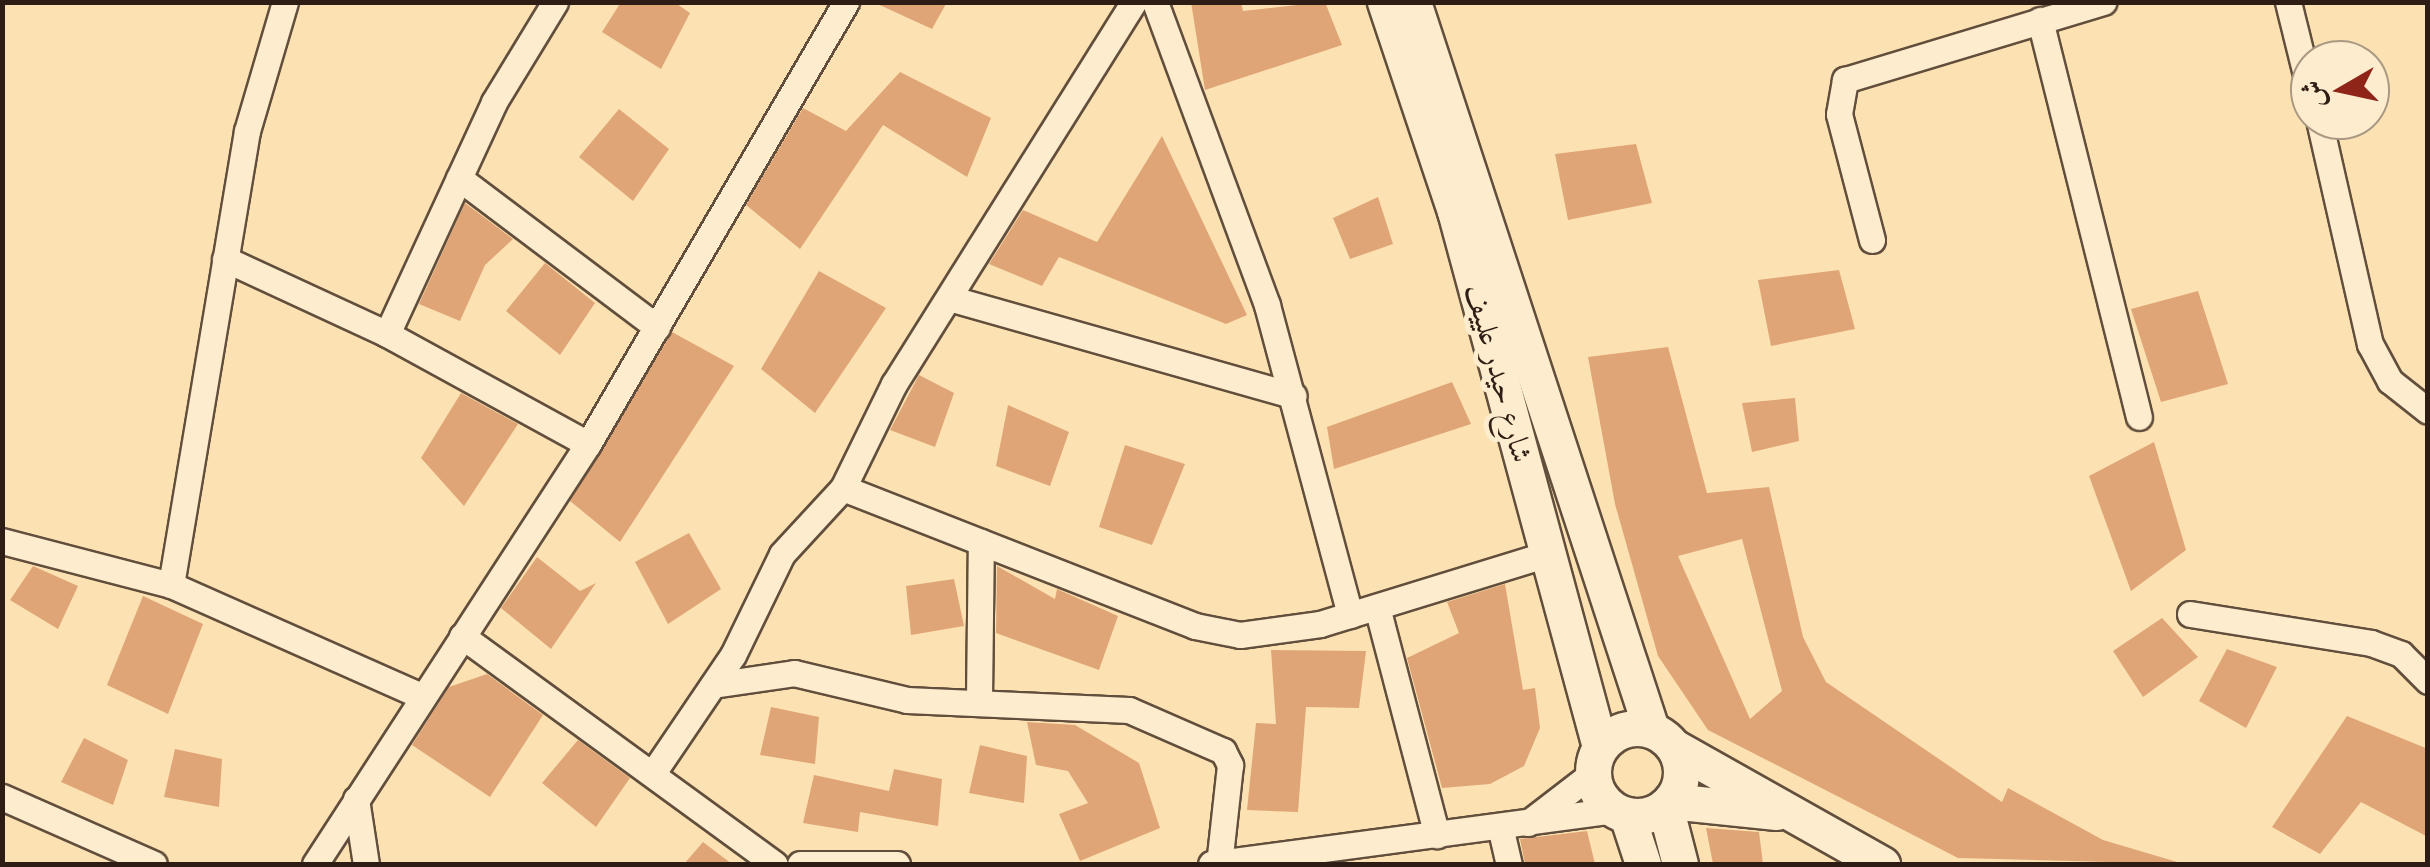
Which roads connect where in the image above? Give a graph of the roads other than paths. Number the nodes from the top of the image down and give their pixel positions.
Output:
1 (285, 2) edge
2 (555, 2) edge
3 (846, 2) edge
4 (1134, 2) edge
5 (1155, 2) edge
6 (1385, 2) edge
7 (1413, 2) edge
8 (2104, 2) edge
9 (2288, 2) edge
10 (2040, 20) junction
11 (2297, 40) edge
12 (2324, 140) edge
13 (459, 178) junction
14 (1872, 240) dead end
15 (225, 259) junction
16 (952, 299) junction
17 (658, 327) junction
18 (387, 334) junction
19 (1294, 396) junction
20 (2428, 412) edge
21 (2139, 416) dead end
22 (588, 444) junction
23 (842, 488) junction
24 (2, 542) edge
25 (981, 542) junction
26 (1547, 554) junction
27 (170, 584) junction
28 (1376, 607) junction
29 (2190, 614) dead end
30 (1350, 616) junction
31 (462, 636) junction
32 (2428, 681) edge
33 (713, 685) junction
34 (419, 695) junction
35 (979, 698) junction
36 (1662, 738) junction
37 (1597, 760) junction
38 (655, 770) junction
39 (2, 798) edge
40 (356, 799) junction
41 (1668, 804) junction
42 (1620, 812) junction
43 (1791, 815) junction
44 (1528, 823) junction
45 (1500, 826) junction
46 (1436, 835) junction
47 (1269, 862) edge
48 (154, 864) edge
49 (315, 864) edge
50 (366, 864) edge
51 (775, 864) edge
52 (800, 864) edge
53 (896, 864) edge
54 (1211, 864) edge
55 (1219, 864) edge
56 (1509, 864) edge
57 (1644, 864) edge
58 (1680, 864) edge
59 (1882, 864) edge

1 - 15 street
2 - 13 street
3 - 17 street
4 - 16 street
5 - 19 street
6 - 26 main road, شارع حيدر علييف
7 - 36 main road, شارع حيدر علييف
8 - 10 street
9 - 11 street
10 - 14 street
10 - 21 street
12 - 20 street
13 - 17 street
13 - 18 street
15 - 18 street
15 - 27 street
16 - 19 street
16 - 23 street
17 - 22 street
18 - 22 street
19 - 30 street
22 - 31 street
23 - 25 street
23 - 33 street
24 - 27 street
25 - 30 street
25 - 35 street
26 - 28 street
26 - 37 main road, شارع حيدر علييف
27 - 34 street
28 - 30 street
28 - 46 street
29 - 32 street
31 - 34 street
31 - 38 street
33 - 35 street
33 - 38 street
34 - 40 street
35 - 55 street
36 - 37 main road
36 - 41 main road
36 - 43 main road
37 - 42 main road
37 - 44 street
38 - 51 street
39 - 48 street
40 - 49 street
40 - 50 street
41 - 42 main road
41 - 43 main road
41 - 58 main road
42 - 44 street
42 - 57 main road
43 - 59 main road
44 - 45 street
45 - 46 street
45 - 56 street
46 - 47 street
47 - 55 street
52 - 53 street
54 - 55 street

